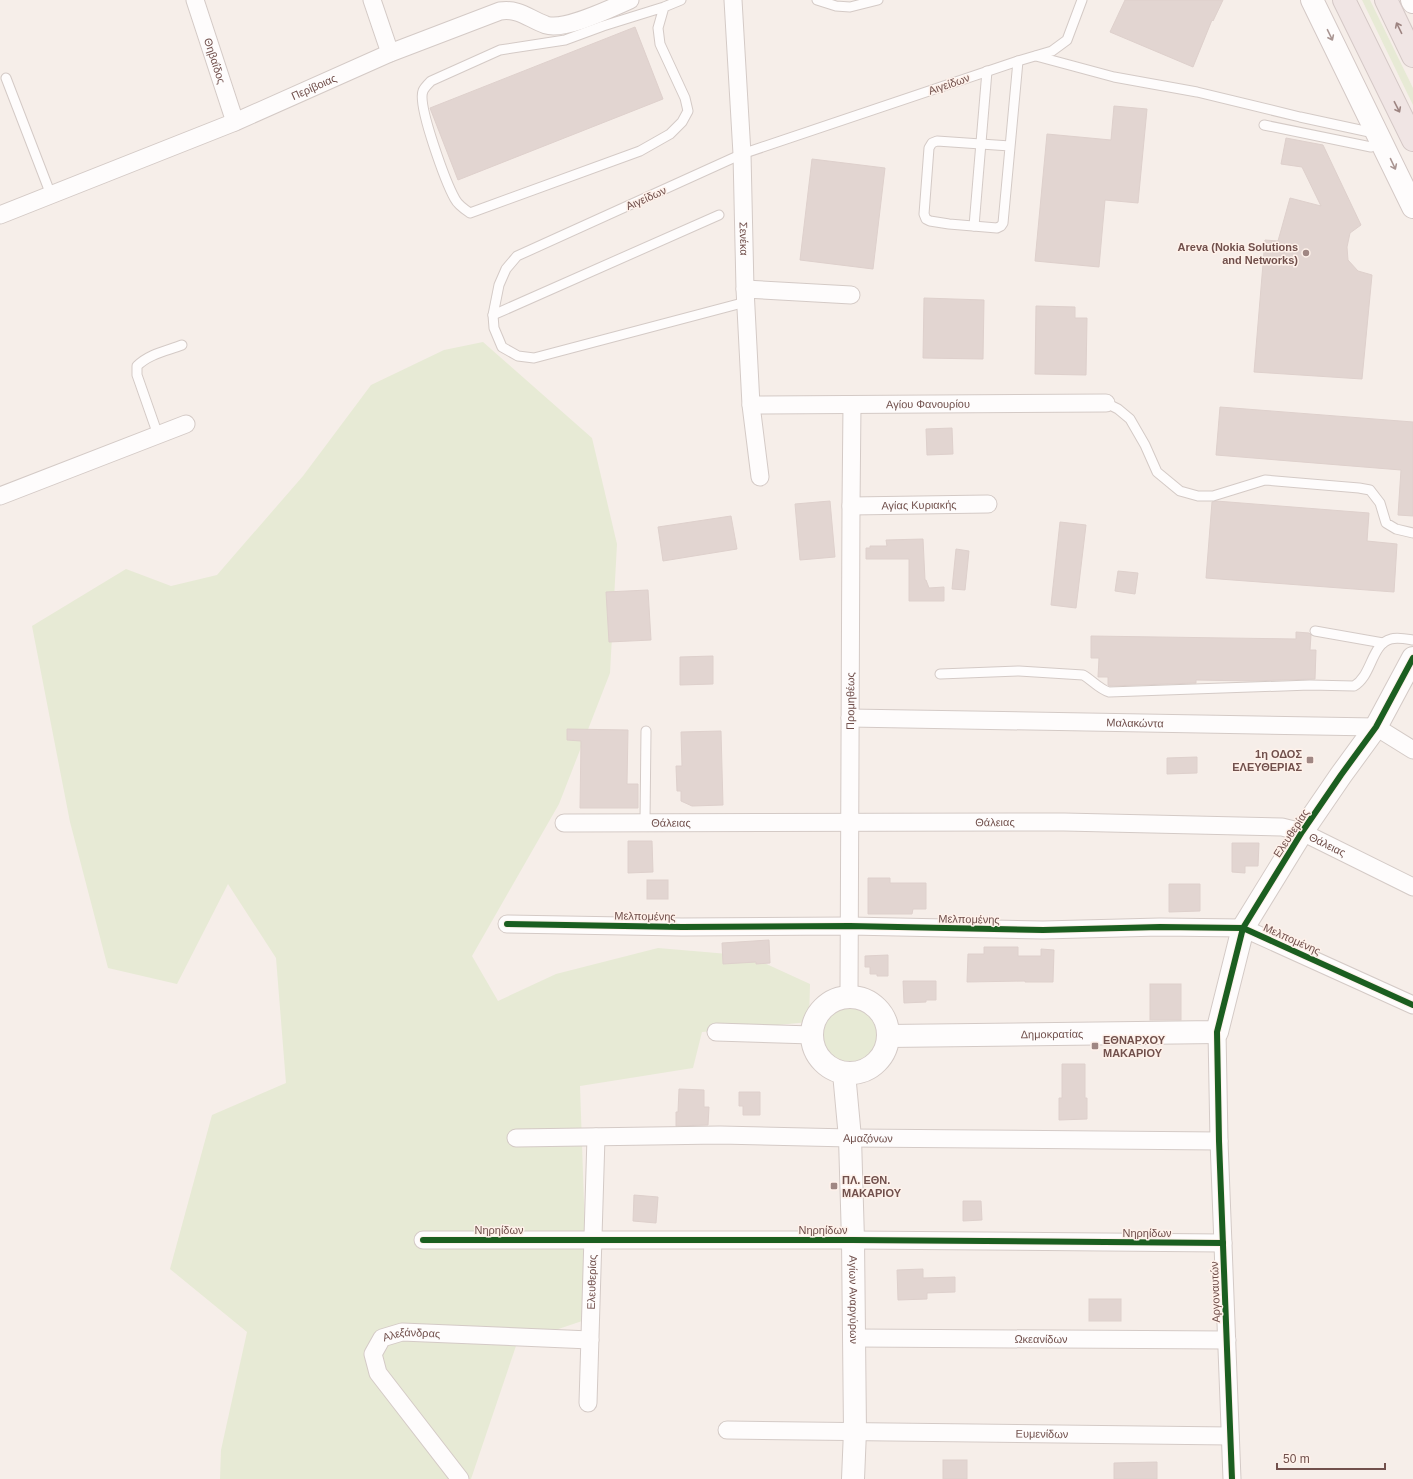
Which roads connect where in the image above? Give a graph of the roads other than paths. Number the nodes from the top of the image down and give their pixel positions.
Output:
1 (195, 0) edge
2 (372, 0) edge
3 (630, 0) edge
4 (681, 0) edge
5 (733, 0) edge
6 (817, 0) edge
7 (878, 0) edge
8 (1082, 0) edge
9 (1312, 0) edge
10 (1344, 0) edge
11 (1386, 0) edge
12 (664, 7) junction
13 (390, 53) junction
14 (1036, 56) junction
15 (1413, 56) edge
16 (1018, 61) junction
17 (987, 71) junction
18 (6, 78) dead end
19 (235, 122) junction
20 (1264, 125) dead end
21 (1380, 138) junction
22 (1413, 140) edge
23 (981, 144) junction
24 (1010, 146) junction
25 (742, 154) junction
26 (51, 195) junction
27 (1413, 207) edge
28 (0, 215) edge
29 (719, 215) dead end
30 (974, 226) junction
31 (851, 295) dead end
32 (746, 296) junction
33 (493, 315) junction
34 (182, 345) dead end
35 (1106, 403) joint
36 (751, 405) junction
37 (852, 405) junction
38 (186, 424) dead end
39 (158, 435) junction
40 (760, 477) dead end
41 (0, 496) edge
42 (988, 504) dead end
43 (851, 506) junction
44 (1413, 533) edge
45 (1315, 631) dead end
46 (1413, 640) edge
47 (1383, 642) junction
48 (1413, 658) edge
49 (940, 674) dead end
50 (850, 718) junction
51 (1376, 727) junction
52 (646, 731) dead end
53 (1413, 750) edge
54 (646, 822) junction
55 (564, 823) dead end
56 (850, 823) junction
57 (1302, 832) junction
58 (1413, 888) edge
59 (507, 924) dead end
60 (850, 926) junction
61 (1243, 928) junction
62 (849, 997) junction
63 (1413, 1005) edge
64 (716, 1032) dead end
65 (1217, 1032) junction
66 (812, 1035) junction
67 (888, 1036) junction
68 (844, 1073) junction
69 (596, 1137) junction
70 (516, 1138) dead end
71 (850, 1138) junction
72 (1219, 1141) junction
73 (423, 1240) dead end
74 (853, 1240) junction
75 (592, 1241) junction
76 (1223, 1243) junction
77 (854, 1338) junction
78 (590, 1340) junction
79 (1227, 1340) junction
80 (588, 1403) dead end
81 (727, 1430) dead end
82 (855, 1431) junction
83 (1230, 1436) junction
84 (460, 1479) edge
85 (853, 1479) edge
86 (1232, 1479) edge

1 - 19 street, Θηβαΐδος
2 - 13 street
3 - 13 street, Περίβοιας
4 - 12 lane
5 - 25 street, Σενέκα
6 - 7 lane
8 - 14 lane, Αιγείδων
9 -> 21 street
10 -> 22 highway
15 -> 11 highway
12 - 12 lane
13 - 19 street, Περίβοιας
14 - 16 lane, Αιγείδων
14 - 21 lane
16 - 17 lane, Αιγείδων
16 - 24 lane
17 - 23 lane
17 - 25 lane, Αιγείδων
18 - 26 lane
19 - 26 street, Περίβοιας
20 - 21 lane
21 -> 27 street
23 - 24 lane
23 - 30 lane
23 - 30 lane
24 - 30 lane
25 - 32 street, Σενέκα
25 - 33 lane, Αιγείδων
26 - 28 street, Περίβοιας
29 - 33 lane
31 - 32 street
32 - 33 lane, Αιγείδων
32 - 36 street, Σενέκα
34 - 39 lane
35 - 37 street, Αγίου Φανουρίου
35 - 44 lane
36 - 37 street, Αγίου Φανουρίου
36 - 40 street, Σενέκα
37 - 43 street, Προμηθέως
38 - 39 street
39 - 41 street
42 - 43 street, Αγίας Κυριακής
43 - 50 street, Προμηθέως
45 - 47 lane
46 - 47 lane
47 - 49 lane
48 - 51 street, Ελευθερίας
50 - 51 street, Μαλακώντα
50 - 56 street, Προμηθέως
51 - 53 street
51 - 57 street, Ελευθερίας
52 - 54 lane
54 - 55 street, Θάλειας
54 - 56 street, Θάλειας
56 - 57 street, Θάλειας
56 - 60 street, Προμηθέως
57 - 58 street, Θάλειας
57 - 61 street, Ελευθερίας
59 - 60 street, Μελπομένης
60 - 61 street, Μελπομένης
60 - 62 street, Προμηθέως
61 - 63 street, Μελπομένης
61 - 65 street, Ελευθερίας
62 - 66 street
62 - 67 street
64 - 66 street
65 - 67 street, Δημοκρατίας
65 - 72 street, Αργοναυτών
66 - 68 street
67 - 68 street
68 - 71 street, Αγίων Αναργύρων
69 - 70 street, Αμαζόνων
69 - 71 street, Αμαζόνων
69 - 75 street, Ελευθερίας
71 - 72 street, Αμαζόνων
71 - 74 street, Αγίων Αναργύρων
72 - 76 street, Αργοναυτών
73 - 75 street, Νηρηίδων
74 - 75 street, Νηρηίδων
74 - 76 street, Νηρηίδων
74 - 77 street, Αγίων Αναργύρων
75 - 78 street, Ελευθερίας
76 - 79 street, Αργοναυτών
77 - 79 street, Ωκεανίδων
77 - 82 street, Αγίων Αναργύρων
78 - 80 street, Ελευθερίας
78 - 84 street, Αλεξάνδρας
79 - 83 street, Αργοναυτών
81 - 82 street, Ευμενίδων
82 - 83 street, Ευμενίδων
82 - 85 street, Αγίων Αναργύρων
83 - 86 street, Αργοναυτών

